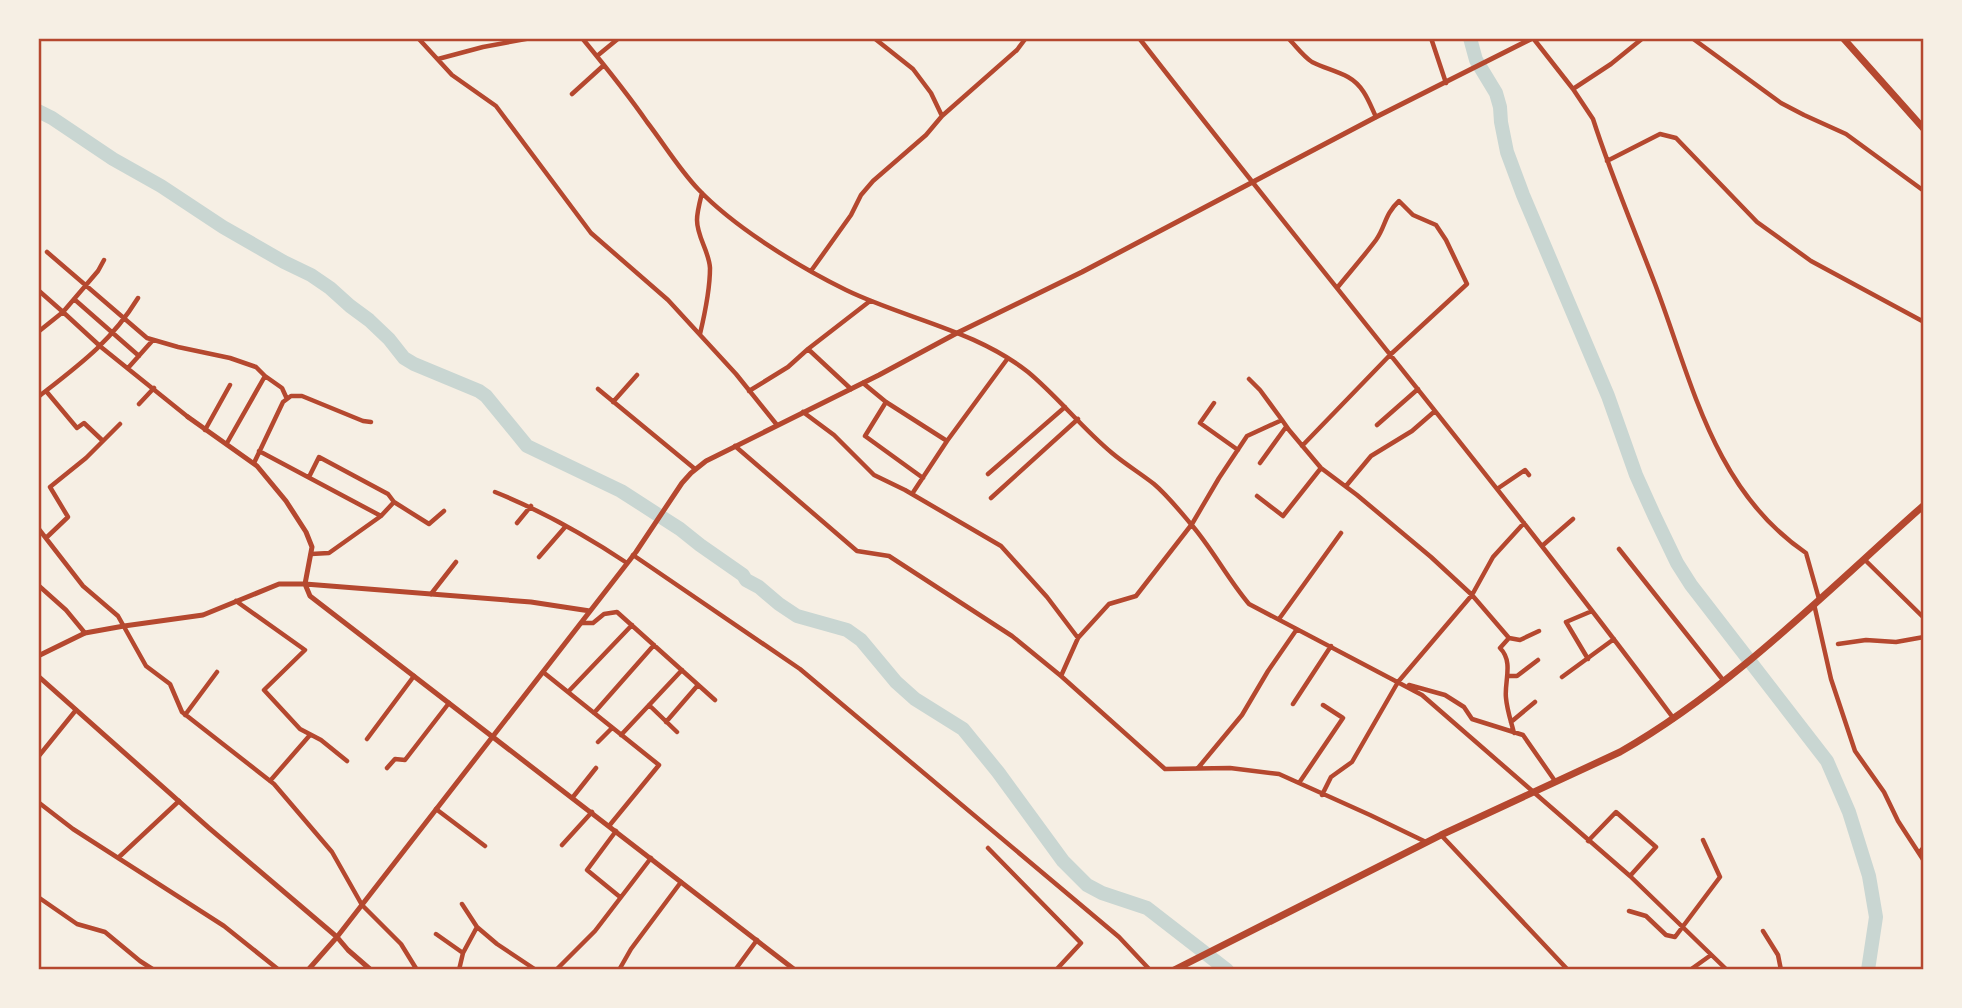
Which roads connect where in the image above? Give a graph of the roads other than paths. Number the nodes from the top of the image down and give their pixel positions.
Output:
1 (418, 38) edge
2 (531, 38) edge
3 (582, 38) edge
4 (619, 38) edge
5 (874, 38) edge
6 (1026, 38) edge
7 (1139, 38) edge
8 (1288, 38) edge
9 (1431, 38) edge
10 (1643, 38) edge
11 (1692, 38) edge
12 (1843, 38) edge
13 (1533, 39) edge
14 (597, 56) junction
15 (438, 60) junction
16 (604, 65) junction
17 (1448, 81) junction
18 (1573, 89) junction
19 (572, 94) dead end
20 (942, 116) junction
21 (1376, 117) junction
22 (1923, 129) edge
23 (1606, 161) junction
24 (1251, 182) junction
25 (1923, 191) edge
26 (702, 193) junction
27 (47, 252) dead end
28 (104, 260) dead end
29 (811, 271) junction
30 (85, 286) junction
31 (1336, 288) junction
32 (38, 290) edge
33 (138, 298) dead end
34 (74, 299) junction
35 (870, 301) junction
36 (63, 312) junction
37 (125, 319) junction
38 (1923, 322) edge
39 (38, 332) edge
40 (113, 333) junction
41 (957, 333) junction
42 (700, 335) junction
43 (153, 340) junction
44 (101, 346) junction
45 (808, 349) junction
46 (1390, 355) junction
47 (139, 356) junction
48 (1008, 358) junction
49 (128, 368) junction
50 (637, 375) dead end
51 (265, 376) junction
52 (1249, 379) dead end
53 (863, 383) junction
54 (230, 385) dead end
55 (154, 388) junction
56 (598, 389) dead end
57 (851, 389) junction
58 (1418, 389) junction
59 (46, 391) junction
60 (749, 391) junction
61 (38, 397) edge
62 (287, 399) junction
63 (613, 402) junction
64 (886, 402) junction
65 (1214, 403) dead end
66 (139, 404) dead end
67 (1065, 407) junction
68 (1435, 411) junction
69 (803, 412) junction
70 (188, 417) joint
71 (1078, 419) junction
72 (1282, 420) junction
73 (371, 422) dead end
74 (120, 424) dead end
75 (777, 425) junction
76 (1377, 425) dead end
77 (1286, 427) junction
78 (205, 430) junction
79 (103, 441) junction
80 (947, 441) junction
81 (227, 443) junction
82 (735, 446) junction
83 (1302, 446) junction
84 (1238, 450) junction
85 (260, 451) junction
86 (254, 463) junction
87 (1259, 463) dead end
88 (1321, 468) junction
89 (695, 469) junction
90 (988, 474) dead end
91 (1529, 475) dead end
92 (309, 477) junction
93 (923, 478) junction
94 (1346, 486) junction
95 (1497, 489) junction
96 (495, 492) dead end
97 (912, 494) junction
98 (1257, 496) dead end
99 (991, 498) dead end
100 (394, 502) junction
101 (1923, 505) edge
102 (531, 506) junction
103 (444, 511) dead end
104 (381, 516) junction
105 (1573, 519) dead end
106 (517, 523) dead end
107 (1524, 523) junction
108 (1192, 524) junction
109 (566, 526) junction
110 (38, 528) edge
111 (1341, 533) dead end
112 (46, 538) junction
113 (1542, 545) junction
114 (1619, 549) dead end
115 (635, 553) junction
116 (312, 554) junction
117 (539, 557) dead end
118 (1864, 559) junction
119 (456, 562) dead end
120 (627, 563) junction
121 (305, 584) junction
122 (38, 585) edge
123 (431, 594) junction
124 (1472, 595) junction
125 (236, 601) junction
126 (1816, 601) junction
127 (590, 611) junction
128 (1592, 611) junction
129 (1923, 618) edge
130 (1279, 619) junction
131 (581, 623) junction
132 (124, 625) junction
133 (632, 625) junction
134 (1297, 629) junction
135 (1539, 631) dead end
136 (85, 633) junction
137 (1923, 637) edge
138 (1078, 638) junction
139 (1509, 638) junction
140 (1614, 639) junction
141 (1838, 644) dead end
142 (654, 645) junction
143 (1331, 646) junction
144 (38, 656) edge
145 (1588, 659) junction
146 (1538, 660) dead end
147 (681, 670) junction
148 (217, 672) dead end
149 (543, 672) junction
150 (38, 676) edge
151 (414, 676) junction
152 (1061, 676) junction
153 (1509, 676) junction
154 (1562, 677) dead end
155 (1723, 680) junction
156 (1398, 682) junction
157 (698, 685) junction
158 (569, 692) junction
159 (715, 700) dead end
160 (1535, 702) dead end
161 (449, 703) junction
162 (1293, 704) dead end
163 (649, 705) junction
164 (1322, 705) dead end
165 (76, 710) junction
166 (594, 713) junction
167 (185, 715) junction
168 (1674, 719) junction
169 (666, 722) junction
170 (1511, 722) junction
171 (612, 727) junction
172 (677, 732) dead end
173 (1514, 733) junction
174 (310, 735) junction
175 (621, 735) junction
176 (492, 737) junction
177 (367, 739) dead end
178 (598, 743) dead end
179 (38, 757) edge
180 (347, 761) dead end
181 (387, 768) dead end
182 (596, 768) dead end
183 (1198, 768) junction
184 (270, 780) junction
185 (1555, 781) junction
186 (1300, 783) junction
187 (1532, 792) junction
188 (1322, 795) junction
189 (573, 797) junction
190 (179, 801) junction
191 (38, 802) edge
192 (436, 809) junction
193 (592, 812) junction
194 (609, 826) junction
195 (616, 831) junction
196 (1441, 835) junction
197 (1703, 840) dead end
198 (1588, 841) junction
199 (1426, 842) junction
200 (562, 845) dead end
201 (485, 846) dead end
202 (988, 848) dead end
203 (1923, 848) edge
204 (1919, 853) junction
205 (118, 858) junction
206 (650, 858) junction
207 (1923, 861) edge
208 (1630, 876) junction
209 (682, 881) junction
210 (38, 897) edge
211 (620, 897) junction
212 (462, 904) dead end
213 (362, 905) junction
214 (1629, 911) dead end
215 (477, 926) junction
216 (1683, 926) junction
217 (1763, 932) dead end
218 (436, 934) dead end
219 (337, 937) junction
220 (757, 940) junction
221 (463, 953) junction
222 (1712, 955) junction
223 (154, 970) edge
224 (279, 970) edge
225 (308, 970) edge
226 (371, 970) edge
227 (417, 970) edge
228 (459, 970) edge
229 (536, 970) edge
230 (556, 970) edge
231 (619, 970) edge
232 (735, 970) edge
233 (795, 970) edge
234 (1056, 970) edge
235 (1150, 970) edge
236 (1174, 970) edge
237 (1569, 970) edge
238 (1690, 970) edge
239 (1727, 970) edge
240 (1781, 970) edge

1 - 15 street
2 - 15 street
3 - 14 street
4 - 14 street
5 - 20 street
6 - 20 street
7 - 24 street
8 - 21 street
9 - 17 street
10 - 18 street
11 - 25 street
12 - 22 main road
13 - 17 street
13 - 18 street
14 - 16 street
15 - 42 street
16 - 19 street
16 - 26 street
17 - 21 street
18 - 23 street
20 - 29 street
21 - 24 street
23 - 38 street
23 - 126 street
24 - 31 street
24 - 41 street
26 - 29 street
26 - 42 street
27 - 30 street
28 - 30 street
29 - 35 street
30 - 34 street
30 - 37 street
31 - 46 street
31 - 46 street
32 - 36 street
33 - 37 street
34 - 36 street
34 - 40 street
35 - 41 street
35 - 45 street
36 - 39 street
36 - 44 street
37 - 40 street
37 - 43 street
40 - 44 street
40 - 47 street
41 - 48 street
41 - 53 street
42 - 60 street
43 - 47 street
43 - 51 street
44 - 49 street
44 - 59 street
45 - 57 street
45 - 60 street
46 - 58 street
46 - 83 street
47 - 49 street
48 - 67 street
48 - 80 street
49 - 55 street
50 - 63 street
51 - 62 street
51 - 81 street
52 - 72 street
53 - 57 street
53 - 64 street
54 - 78 street
55 - 66 street
55 - 70 street
56 - 63 street
57 - 69 street
58 - 68 street
58 - 76 street
59 - 61 street
59 - 79 street
60 - 75 street
62 - 73 street
62 - 85 street
63 - 89 street
64 - 80 street
64 - 93 street
65 - 84 street
67 - 71 street
67 - 90 street
68 - 94 street
68 - 95 street
69 - 75 street
69 - 97 street
70 - 78 street
71 - 99 street
71 - 108 street
72 - 77 street
72 - 84 street
74 - 79 street
75 - 82 street
77 - 83 street
77 - 87 street
78 - 81 street
79 - 112 street
80 - 93 street
81 - 86 street
82 - 89 street
82 - 152 street
83 - 88 street
84 - 108 street
85 - 86 street
85 - 92 street
86 - 116 street
88 - 94 street
88 - 98 street
89 - 115 street
91 - 95 street
92 - 100 street
92 - 104 street
93 - 97 street
94 - 124 street
95 - 107 street
96 - 102 street
97 - 138 street
100 - 103 street
100 - 104 street
101 - 118 main road
102 - 106 street
102 - 109 street
104 - 116 street
105 - 113 street
107 - 113 street
107 - 124 street
108 - 130 street
108 - 138 street
109 - 117 street
109 - 120 street
110 - 112 street
111 - 130 street
112 - 132 street
113 - 128 street
114 - 155 street
115 - 120 street
115 - 235 street
116 - 121 street
118 - 126 main road
118 - 129 street
119 - 123 street
120 - 127 street
121 - 123 street
121 - 125 street
121 - 151 street
122 - 136 street
123 - 127 street
124 - 139 street
124 - 156 street
125 - 132 street
125 - 174 street
126 - 155 main road
126 - 204 street
127 - 131 street
128 - 140 street
128 - 145 street
130 - 134 street
131 - 133 street
131 - 149 street
132 - 136 street
132 - 167 street
133 - 142 street
133 - 158 street
134 - 143 street
134 - 183 street
135 - 139 street
136 - 144 street
137 - 141 street
138 - 152 street
139 - 153 street
140 - 145 street
140 - 168 street
142 - 147 street
142 - 166 street
143 - 156 street
143 - 162 street
145 - 154 street
146 - 153 street
147 - 157 street
147 - 163 street
148 - 167 street
149 - 158 street
149 - 176 street
150 - 165 street
151 - 161 street
151 - 177 street
152 - 183 street
153 - 170 street
155 - 168 main road
156 - 173 street
156 - 187 street
156 - 188 street
157 - 159 street
157 - 169 street
158 - 166 street
160 - 170 street
161 - 176 street
161 - 181 street
163 - 169 street
163 - 175 street
164 - 186 street
165 - 179 street
165 - 190 street
166 - 171 street
167 - 184 street
168 - 185 main road
169 - 172 street
170 - 173 street
171 - 175 street
171 - 178 street
173 - 185 street
174 - 180 street
174 - 184 street
175 - 194 street
176 - 189 street
176 - 192 street
182 - 189 street
183 - 186 street
184 - 213 street
185 - 187 main road
186 - 188 street
187 - 196 main road
187 - 198 street
188 - 199 street
189 - 193 street
190 - 205 street
190 - 219 street
191 - 205 street
192 - 201 street
192 - 213 street
193 - 194 street
193 - 200 street
194 - 195 street
195 - 206 street
195 - 211 street
196 - 199 main road
196 - 237 street
197 - 216 street
198 - 208 street
198 - 208 street
199 - 236 main road
202 - 234 street
203 - 204 street
204 - 207 street
205 - 224 street
206 - 209 street
206 - 211 street
208 - 216 street
209 - 220 street
209 - 231 street
210 - 223 street
211 - 230 street
212 - 215 street
213 - 219 street
213 - 227 street
214 - 216 street
215 - 221 street
215 - 229 street
216 - 222 street
217 - 240 street
218 - 221 street
219 - 225 street
219 - 226 street
220 - 232 street
220 - 233 street
221 - 228 street
222 - 238 street
222 - 239 street

